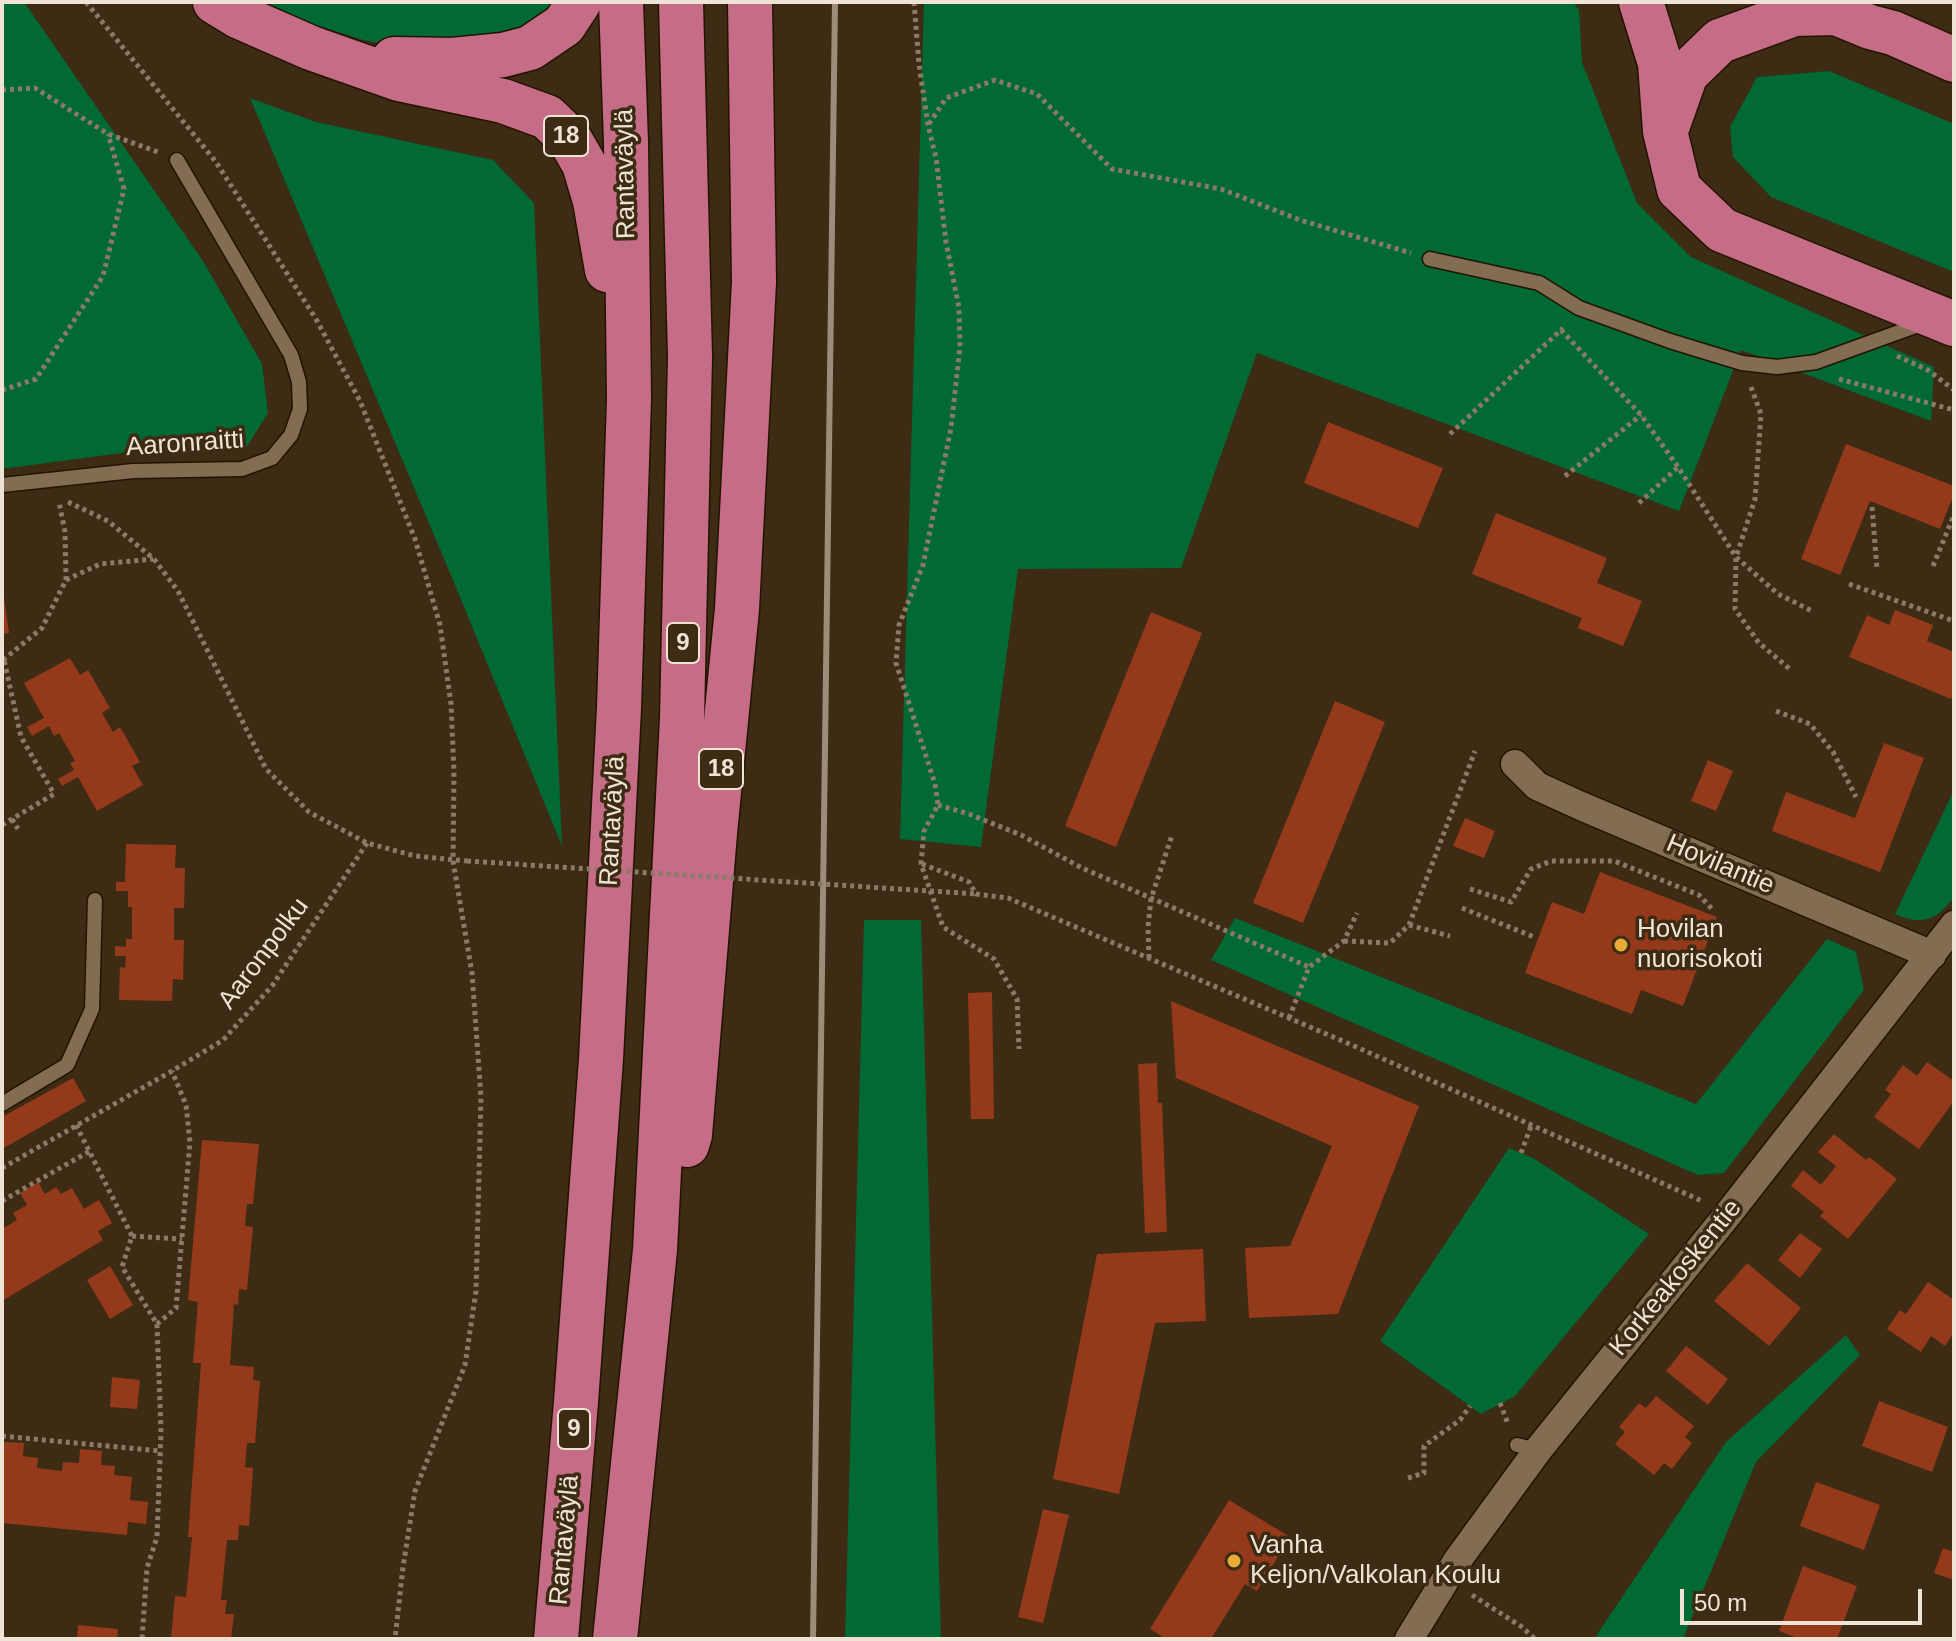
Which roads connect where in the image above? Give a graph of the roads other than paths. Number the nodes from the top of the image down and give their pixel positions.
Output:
1 (215, 2) edge
2 (579, 2) edge
3 (621, 2) edge
4 (750, 2) edge
5 (1641, 2) edge
6 (1833, 6) edge
7 (682, 19) edge
8 (311, 48) junction
9 (1954, 60) edge
10 (1665, 131) junction
11 (177, 160) road end
12 (1430, 259) road end
13 (1947, 321) edge
14 (629, 399) junction
15 (2, 485) edge
16 (1515, 764) dead end
17 (95, 900) dead end
18 (1954, 925) edge
19 (1932, 955) junction
20 (2, 1104) edge
21 (655, 1250) junction
22 (556, 1639) edge
23 (615, 1639) edge
24 (1409, 1639) edge

1 - 8 highway, 18
2 - 8 highway
3 - 14 highway, Rantaväylä / 9
4 - 21 highway, 18
5 - 10 highway
6 - 9 highway
6 - 10 highway
7 - 21 highway, 9
8 - 14 highway, 18
10 - 13 highway
11 - 15 lane, Aaronraitti
12 - 13 lane
14 - 22 highway, Rantaväylä / 9
16 - 19 street, Hovilantie
17 - 20 lane
18 - 19 street, Korkeakoskentie
19 - 24 street, Korkeakoskentie
21 - 23 highway, 9

